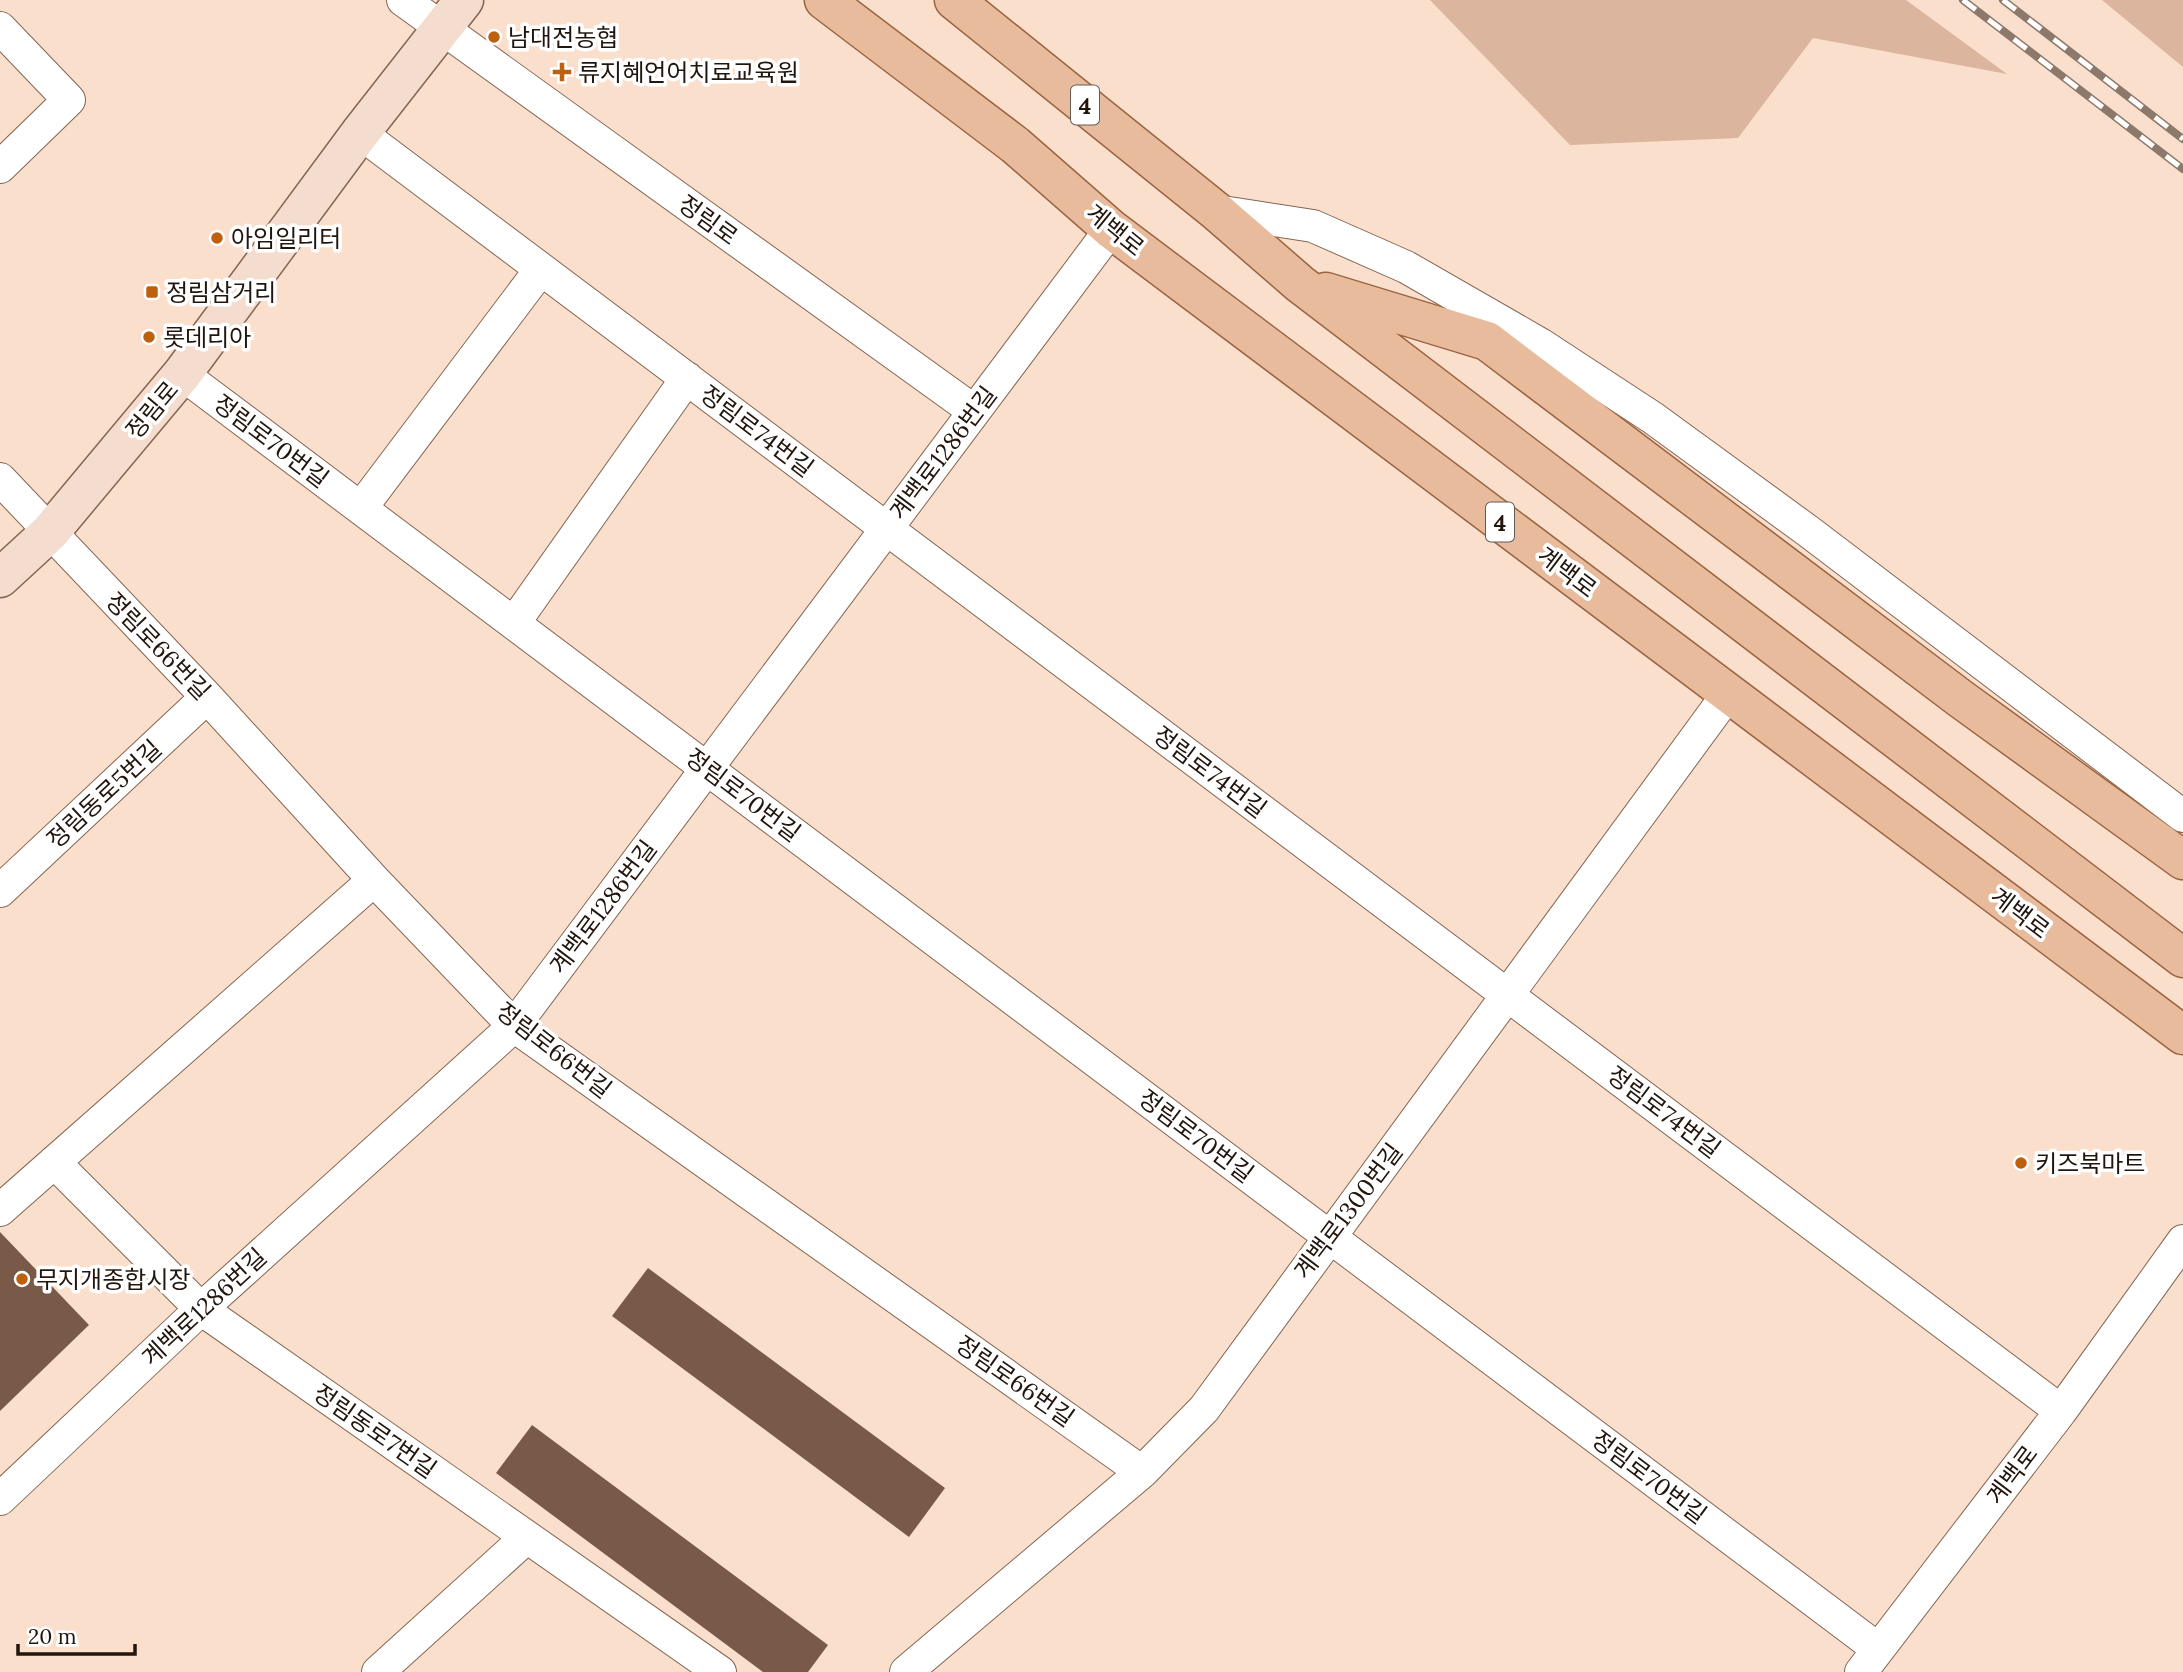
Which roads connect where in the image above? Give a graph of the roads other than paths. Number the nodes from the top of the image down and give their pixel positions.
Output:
1 (402, 0) edge
2 (824, 0) edge
3 (954, 0) edge
4 (453, 14) edge
5 (0, 28) edge
6 (360, 133) junction
7 (0, 167) edge
8 (1216, 211) junction
9 (1111, 229) junction
10 (541, 269) junction
11 (1300, 284) junction
12 (182, 374) junction
13 (687, 378) junction
14 (974, 411) junction
15 (0, 479) edge
16 (360, 508) junction
17 (887, 528) junction
18 (50, 532) junction
19 (0, 578) edge
20 (514, 623) junction
21 (1728, 694) junction
22 (207, 697) junction
23 (707, 768) junction
24 (2183, 816) edge
25 (2183, 860) edge
26 (374, 880) junction
27 (0, 891) edge
28 (2179, 950) edge
29 (1509, 996) junction
30 (514, 1026) junction
31 (2183, 1035) edge
32 (54, 1162) junction
33 (0, 1210) edge
34 (1328, 1236) junction
35 (2183, 1241) edge
36 (201, 1309) junction
37 (2060, 1411) junction
38 (1142, 1472) junction
39 (0, 1499) edge
40 (527, 1537) junction
41 (1870, 1660) edge
42 (378, 1672) edge
43 (720, 1672) edge
44 (906, 1672) edge

1 - 4 street
2 - 9 main road, 계백로 / 4
3 - 8 main road, 4
4 - 6 main road, 정림로
4 - 14 street, 정림로
5 - 7 street
6 - 10 street, 정림로74번길
6 - 12 main road, 정림로
8 - 11 main road, 4
8 - 24 street
9 - 14 street, 계백로1286번길
9 - 21 main road, 계백로 / 4
10 - 13 street, 정림로74번길
10 - 16 street
11 - 25 main road
11 - 28 main road, 4
12 - 16 street, 정림로70번길
12 - 18 main road, 정림로
13 - 17 street, 정림로74번길
13 - 20 street
14 - 17 street, 계백로1286번길
15 - 18 street, 정림로66번길
16 - 20 street, 정림로70번길
17 - 23 street, 계백로1286번길
17 - 29 street, 정림로74번길
18 - 19 main road, 정림로
18 - 22 street, 정림로66번길
20 - 23 street, 정림로70번길
21 - 29 street, 계백로1300번길
21 - 31 main road, 계백로 / 4
22 - 26 street, 정림로66번길
22 - 27 street, 정림동로5번길
23 - 30 street, 계백로1286번길
23 - 34 street, 정림로70번길
26 - 30 street, 정림로66번길
26 - 32 street
29 - 34 street, 계백로1300번길
29 - 37 street, 정림로74번길
30 - 36 street, 계백로1286번길
30 - 38 street, 정림로66번길
32 - 33 street
32 - 36 street, 정림동로7번길
34 - 38 street, 계백로1300번길
34 - 41 street, 정림로70번길
35 - 37 street, 계백로
36 - 39 street, 계백로1286번길
36 - 40 street, 정림동로7번길
37 - 41 street, 계백로
38 - 44 street, 계백로1300번길
40 - 42 street
40 - 43 street, 정림동로7번길

